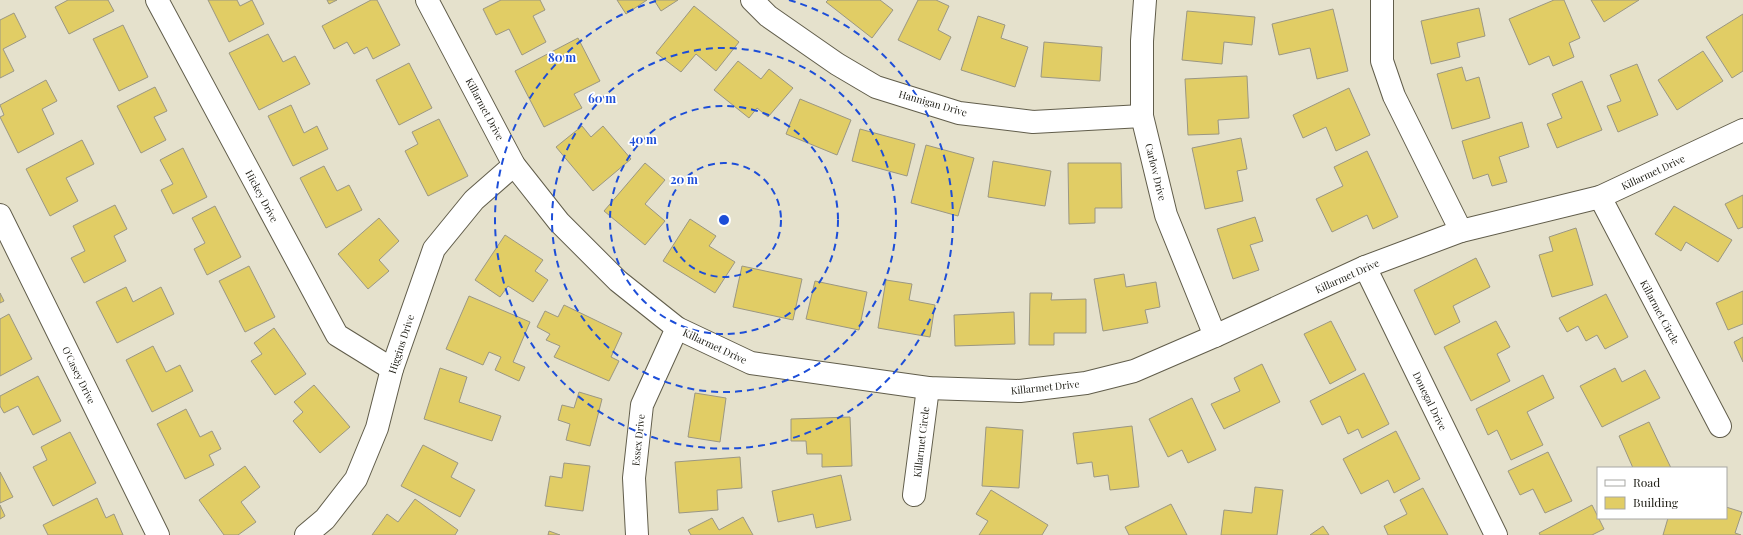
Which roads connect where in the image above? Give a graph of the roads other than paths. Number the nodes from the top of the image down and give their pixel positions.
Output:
1 (157, 0) edge
2 (428, 0) edge
3 (752, 0) edge
4 (1145, 0) edge
5 (1382, 0) edge
6 (1142, 116) junction
7 (1743, 130) edge
8 (514, 165) junction
9 (1600, 197) junction
10 (0, 215) edge
11 (1461, 231) junction
12 (1365, 267) junction
13 (677, 328) junction
14 (1215, 336) junction
15 (392, 370) junction
16 (928, 388) junction
17 (1720, 426) dead end
18 (914, 495) dead end
19 (158, 535) edge
20 (306, 535) edge
21 (637, 535) edge
22 (1496, 535) edge

1 - 15 street, Hickey Drive
2 - 8 street, Killarmet Drive
3 - 6 street, Hannigan Drive
4 - 6 street, Carlow Drive
5 - 11 street
6 - 14 street, Carlow Drive
7 - 9 street, Killarmet Drive
8 - 13 street, Killarmet Drive
8 - 15 street, Higgins Drive
9 - 11 street, Killarmet Drive
9 - 17 street, Killarmet Circle
10 - 19 street, O'Casey Drive
11 - 12 street, Killarmet Drive
12 - 14 street, Killarmet Drive
12 - 22 street, Donegal Drive
13 - 16 street, Killarmet Drive
13 - 21 street, Essex Drive
14 - 16 street, Killarmet Drive
15 - 20 street, Higgins Drive
16 - 18 street, Killarmet Circle

